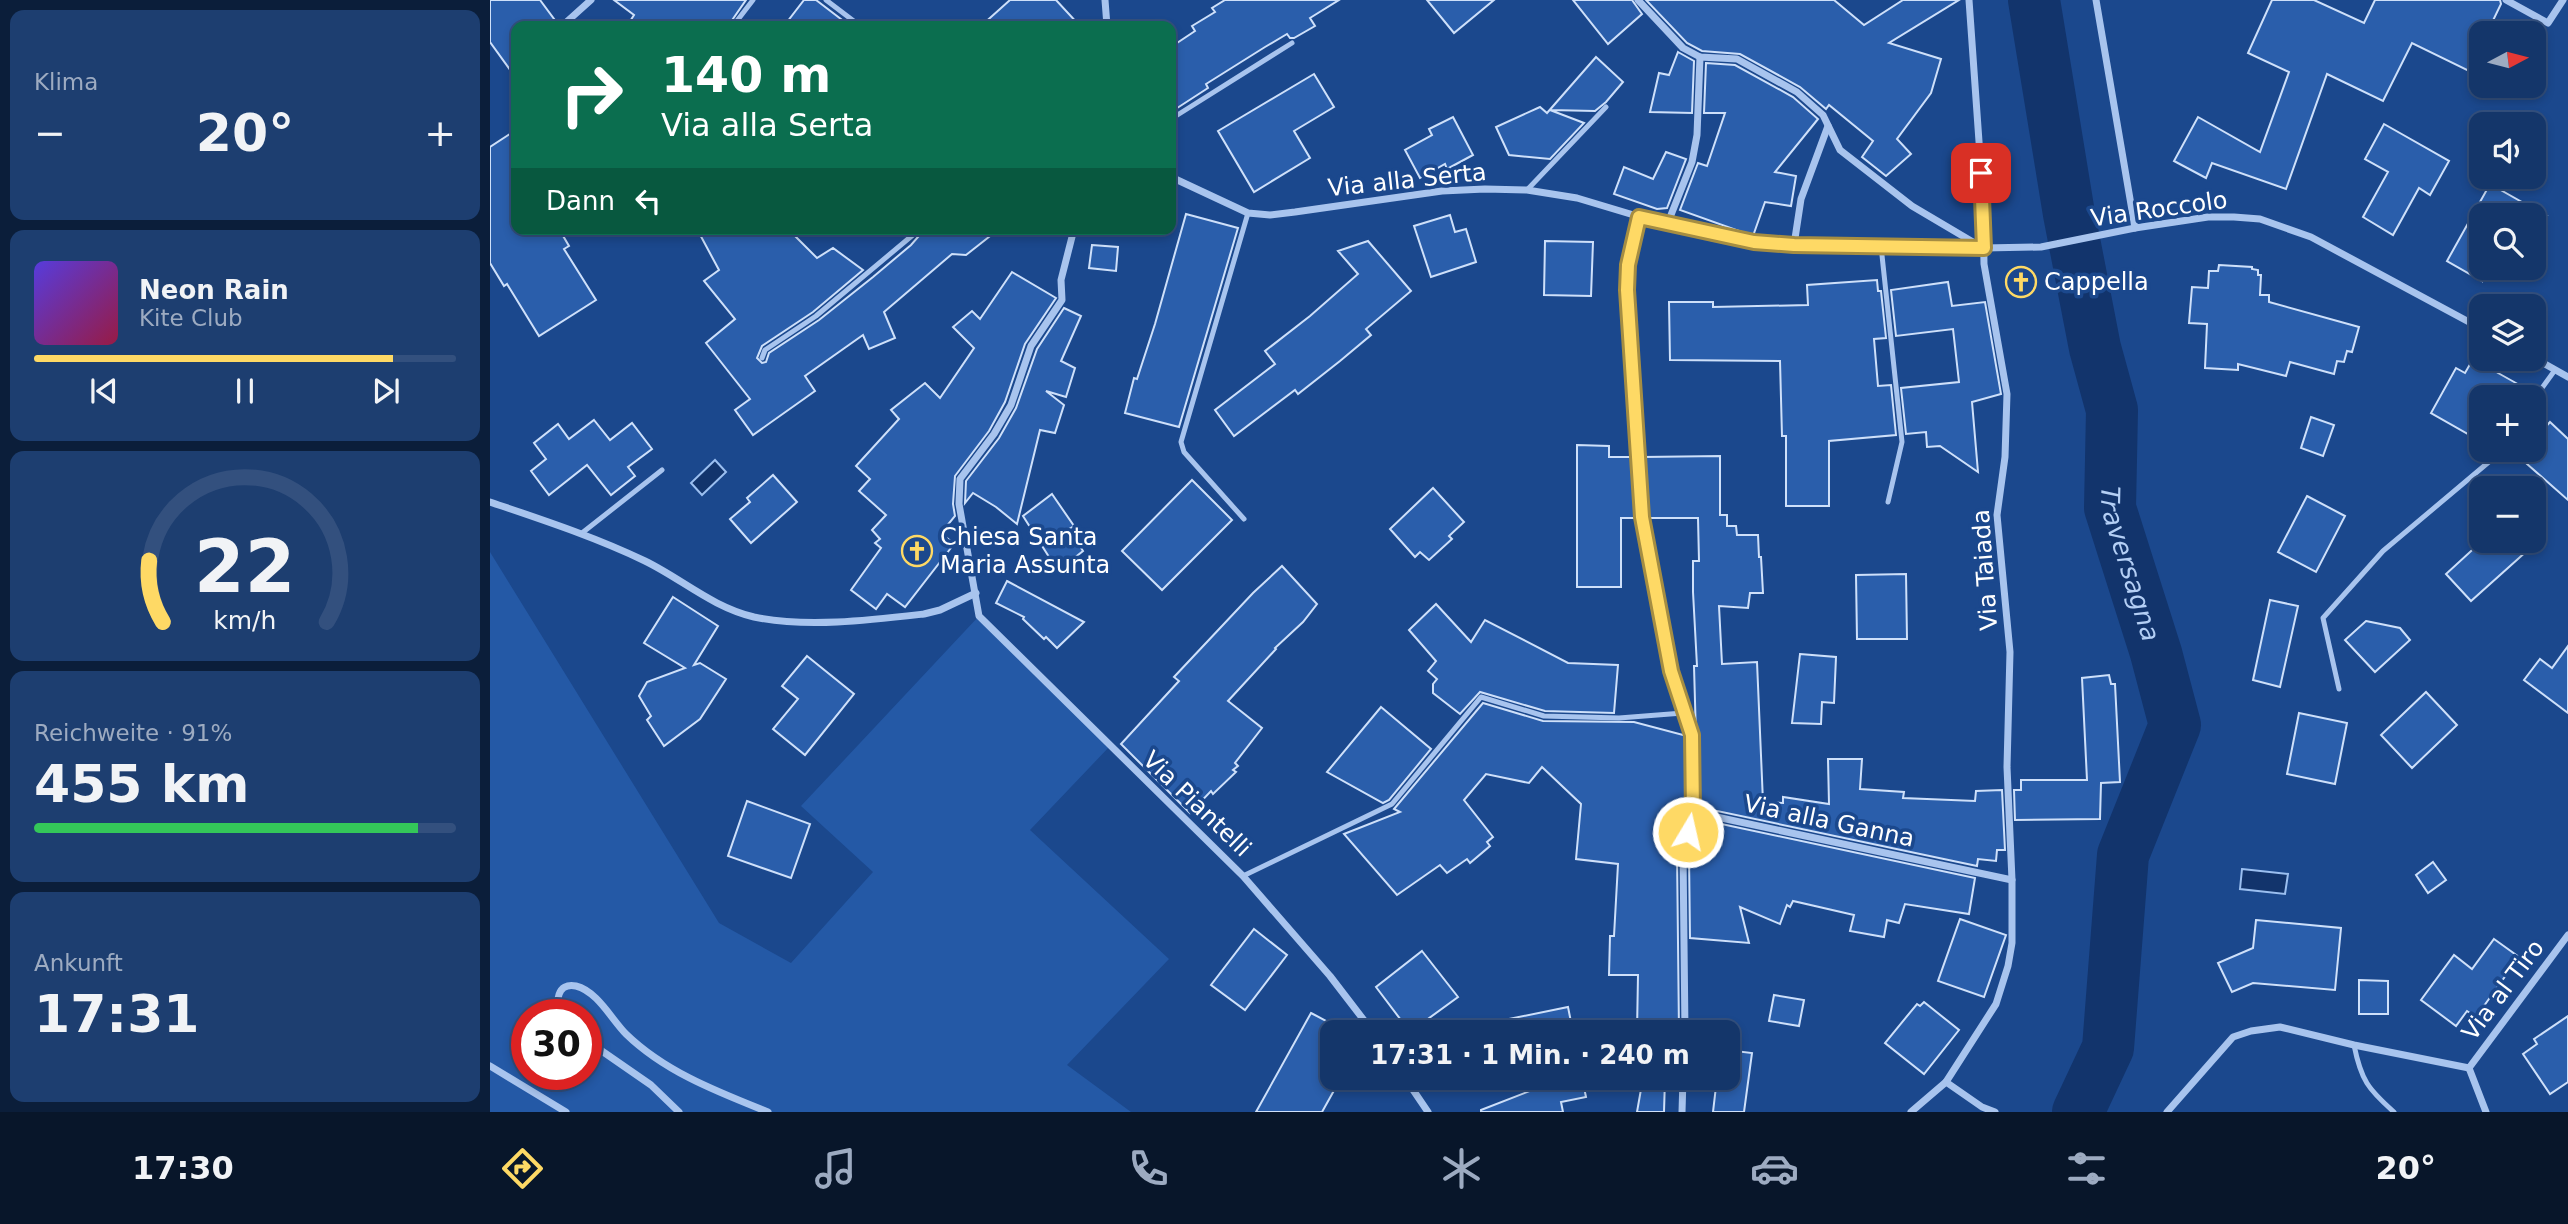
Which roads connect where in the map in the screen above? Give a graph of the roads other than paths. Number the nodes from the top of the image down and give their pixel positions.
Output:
1 (590, 0) edge
2 (752, 0) edge
3 (826, 0) edge
4 (1105, 0) edge
5 (1638, 0) edge
6 (1969, 0) edge
7 (2096, 0) edge
8 (2506, 0) edge
9 (2563, 0) edge
10 (567, 21) edge
11 (737, 21) edge
12 (854, 21) edge
13 (1107, 21) edge
14 (1292, 43) dead end
15 (1700, 57) junction
16 (1606, 107) dead end
17 (1176, 116) edge
18 (1828, 126) junction
19 (1176, 179) edge
20 (1527, 190) junction
21 (1248, 213) junction
22 (1639, 217) junction
23 (1668, 225) junction
24 (2135, 228) junction
25 (913, 235) edge
26 (1072, 235) edge
27 (1794, 245) junction
28 (1881, 246) junction
29 (1984, 248) junction
30 (2469, 322) edge
31 (762, 358) dead end
32 (2546, 365) edge
33 (2555, 370) junction
34 (2568, 377) edge
35 (2544, 385) edge
36 (2489, 462) edge
37 (662, 470) dead end
38 (490, 502) edge
39 (1888, 502) dead end
40 (1244, 520) dead end
41 (582, 533) junction
42 (976, 593) junction
43 (2339, 689) dead end
44 (1683, 713) junction
45 (1693, 812) junction
46 (1243, 876) junction
47 (2012, 880) junction
48 (2568, 935) edge
49 (558, 999) edge
50 (595, 999) edge
51 (602, 1007) edge
52 (1364, 1020) edge
53 (1685, 1020) edge
54 (2354, 1045) junction
55 (602, 1051) edge
56 (490, 1066) edge
57 (2469, 1068) junction
58 (1946, 1082) junction
59 (1413, 1090) edge
60 (1683, 1090) edge
61 (566, 1112) edge
62 (679, 1112) edge
63 (768, 1112) edge
64 (1428, 1112) edge
65 (1682, 1112) edge
66 (1911, 1112) edge
67 (1995, 1112) edge
68 (2167, 1112) edge
69 (2395, 1112) edge
70 (2486, 1112) edge

1 - 10 street
2 - 11 lane
3 - 12 lane
4 - 13 street
5 - 15 street
6 - 29 street, Via Taiada
7 - 24 street
8 - 9 street
14 - 17 lane
15 - 18 street
15 - 23 street
16 - 20 lane
18 - 27 street
18 - 29 street
19 - 21 street, Via alla Serta
20 - 21 street, Via alla Serta
20 - 22 street, Via alla Serta
21 - 40 lane
22 - 23 street, Via alla Serta
22 - 44 street
23 - 27 street, Via alla Serta
24 - 29 street, Via Roccolo
24 - 30 street, Via Roccolo
25 - 31 lane
26 - 42 street
27 - 28 street, Via alla Serta
28 - 29 street, Via alla Serta
28 - 39 lane
29 - 47 street, Via Taiada
32 - 33 street
33 - 34 street
33 - 35 lane
36 - 43 lane
37 - 41 lane
38 - 41 street
41 - 42 street
42 - 46 street, Via Piantelli
44 - 45 lane
44 - 46 lane
45 - 47 street, Via alla Ganna
45 - 53 street
46 - 52 street, Via Piantelli
47 - 58 street, Via Taiada
48 - 57 street, Via al Tiro
49 - 50 street
51 - 63 street
54 - 57 street
54 - 68 street
54 - 69 lane
55 - 62 street
56 - 61 street
57 - 70 street
58 - 66 street, Via Taiada
58 - 67 street
59 - 64 street
60 - 65 street

